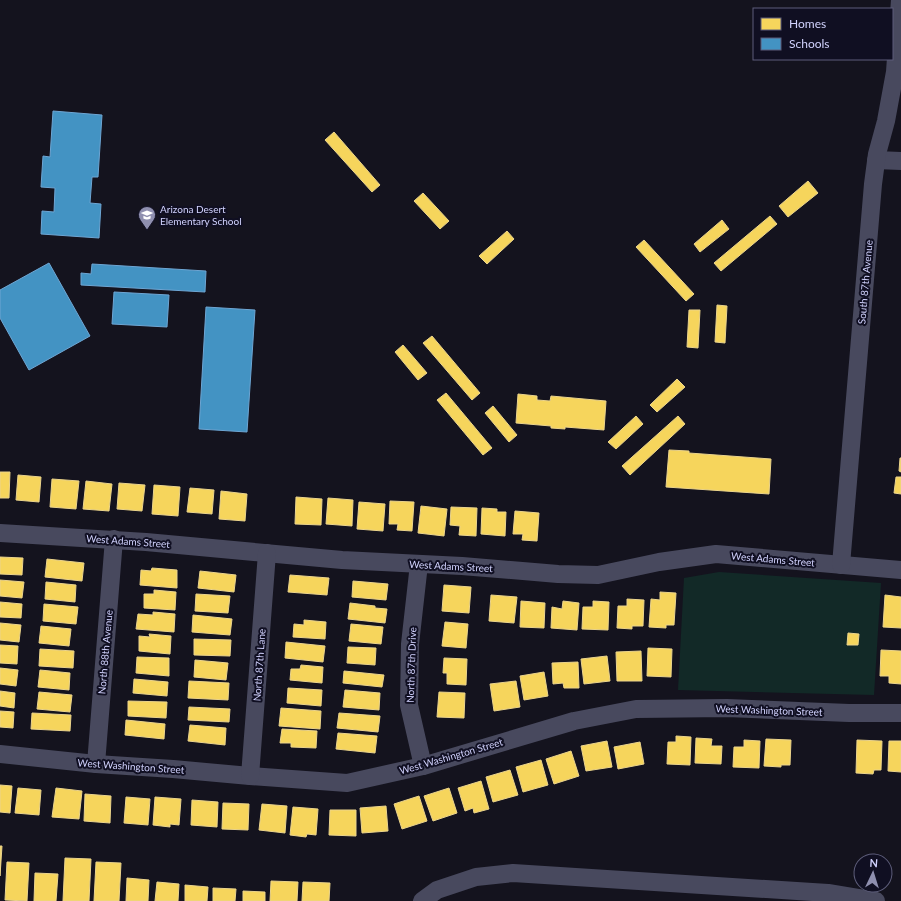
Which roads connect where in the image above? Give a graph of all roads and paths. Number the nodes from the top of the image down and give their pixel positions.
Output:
1 (900, 0) edge
2 (876, 160) junction
3 (901, 162) edge
4 (0, 533) edge
5 (114, 539) junction
6 (268, 553) junction
7 (419, 564) junction
8 (841, 565) junction
9 (901, 570) edge
10 (901, 713) edge
11 (0, 754) edge
12 (96, 764) junction
13 (423, 766) junction
14 (250, 776) junction
15 (422, 901) edge
16 (876, 901) edge

1 - 2 street, South 87th Avenue
2 - 3 street
2 - 8 street, South 87th Avenue
4 - 5 street, West Adams Street
5 - 6 street, West Adams Street
5 - 12 street, North 88th Avenue
6 - 7 street, West Adams Street
6 - 14 street, North 87th Lane
7 - 8 street, West Adams Street
7 - 13 street, North 87th Drive
8 - 9 street, West Adams Street
10 - 13 street, West Washington Street
11 - 12 street, West Washington Street
12 - 14 street, West Washington Street
13 - 14 street, West Washington Street
15 - 16 street

